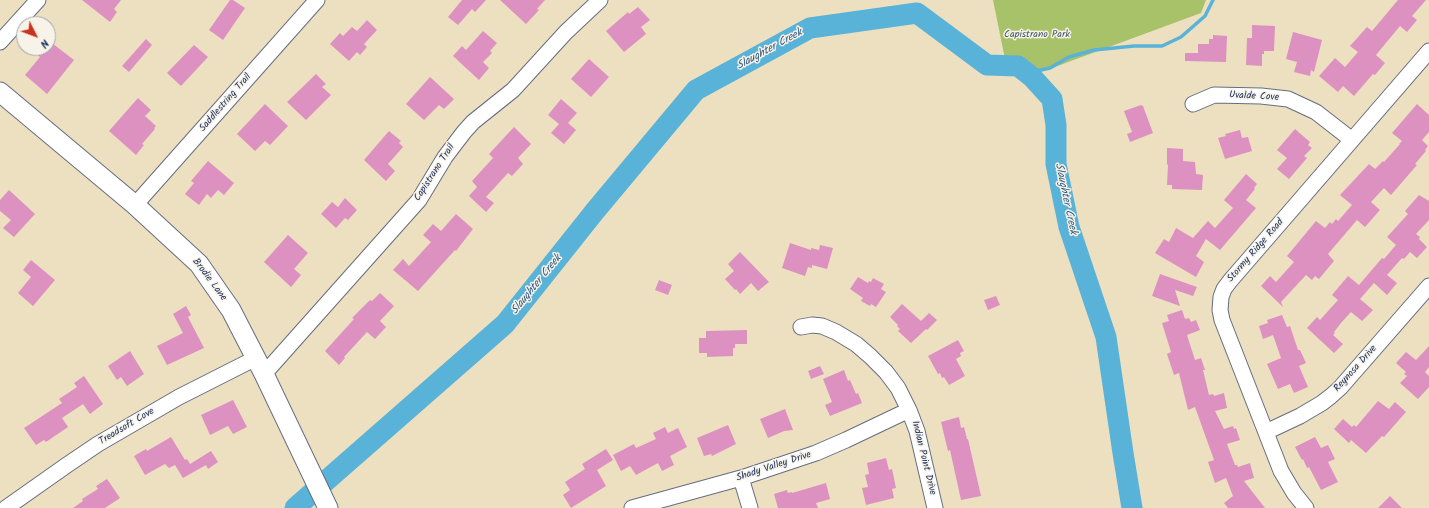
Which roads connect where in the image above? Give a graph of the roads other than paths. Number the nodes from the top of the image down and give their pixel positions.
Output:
1 (38, 0) edge
2 (317, 0) edge
3 (600, 0) edge
4 (0, 42) edge
5 (1429, 51) edge
6 (0, 92) edge
7 (1193, 104) dead end
8 (1352, 140) junction
9 (135, 205) junction
10 (1429, 286) edge
11 (801, 327) dead end
12 (260, 366) junction
13 (909, 410) junction
14 (1266, 432) junction
15 (741, 478) junction
16 (6, 508) edge
17 (328, 508) edge
18 (632, 508) edge
19 (750, 508) edge
20 (935, 508) edge
21 (1306, 508) edge

1 - 4 street
2 - 9 street, Saddlestring Trail
3 - 12 street, Capistrano Trail
5 - 8 street, Stormy Ridge Road
6 - 9 main road, Brodie Lane
7 - 8 street, Uvalde Cove
8 - 14 street, Stormy Ridge Road
9 - 12 main road, Brodie Lane
10 - 14 street, Reynosa Drive
11 - 13 street, Indian Point Drive
12 - 16 street, Treadsoft Cove
12 - 17 main road, Brodie Lane
13 - 15 street, Shady Valley Drive
13 - 20 street, Indian Point Drive
14 - 21 street, Stormy Ridge Road
15 - 18 street, Shady Valley Drive
15 - 19 street

